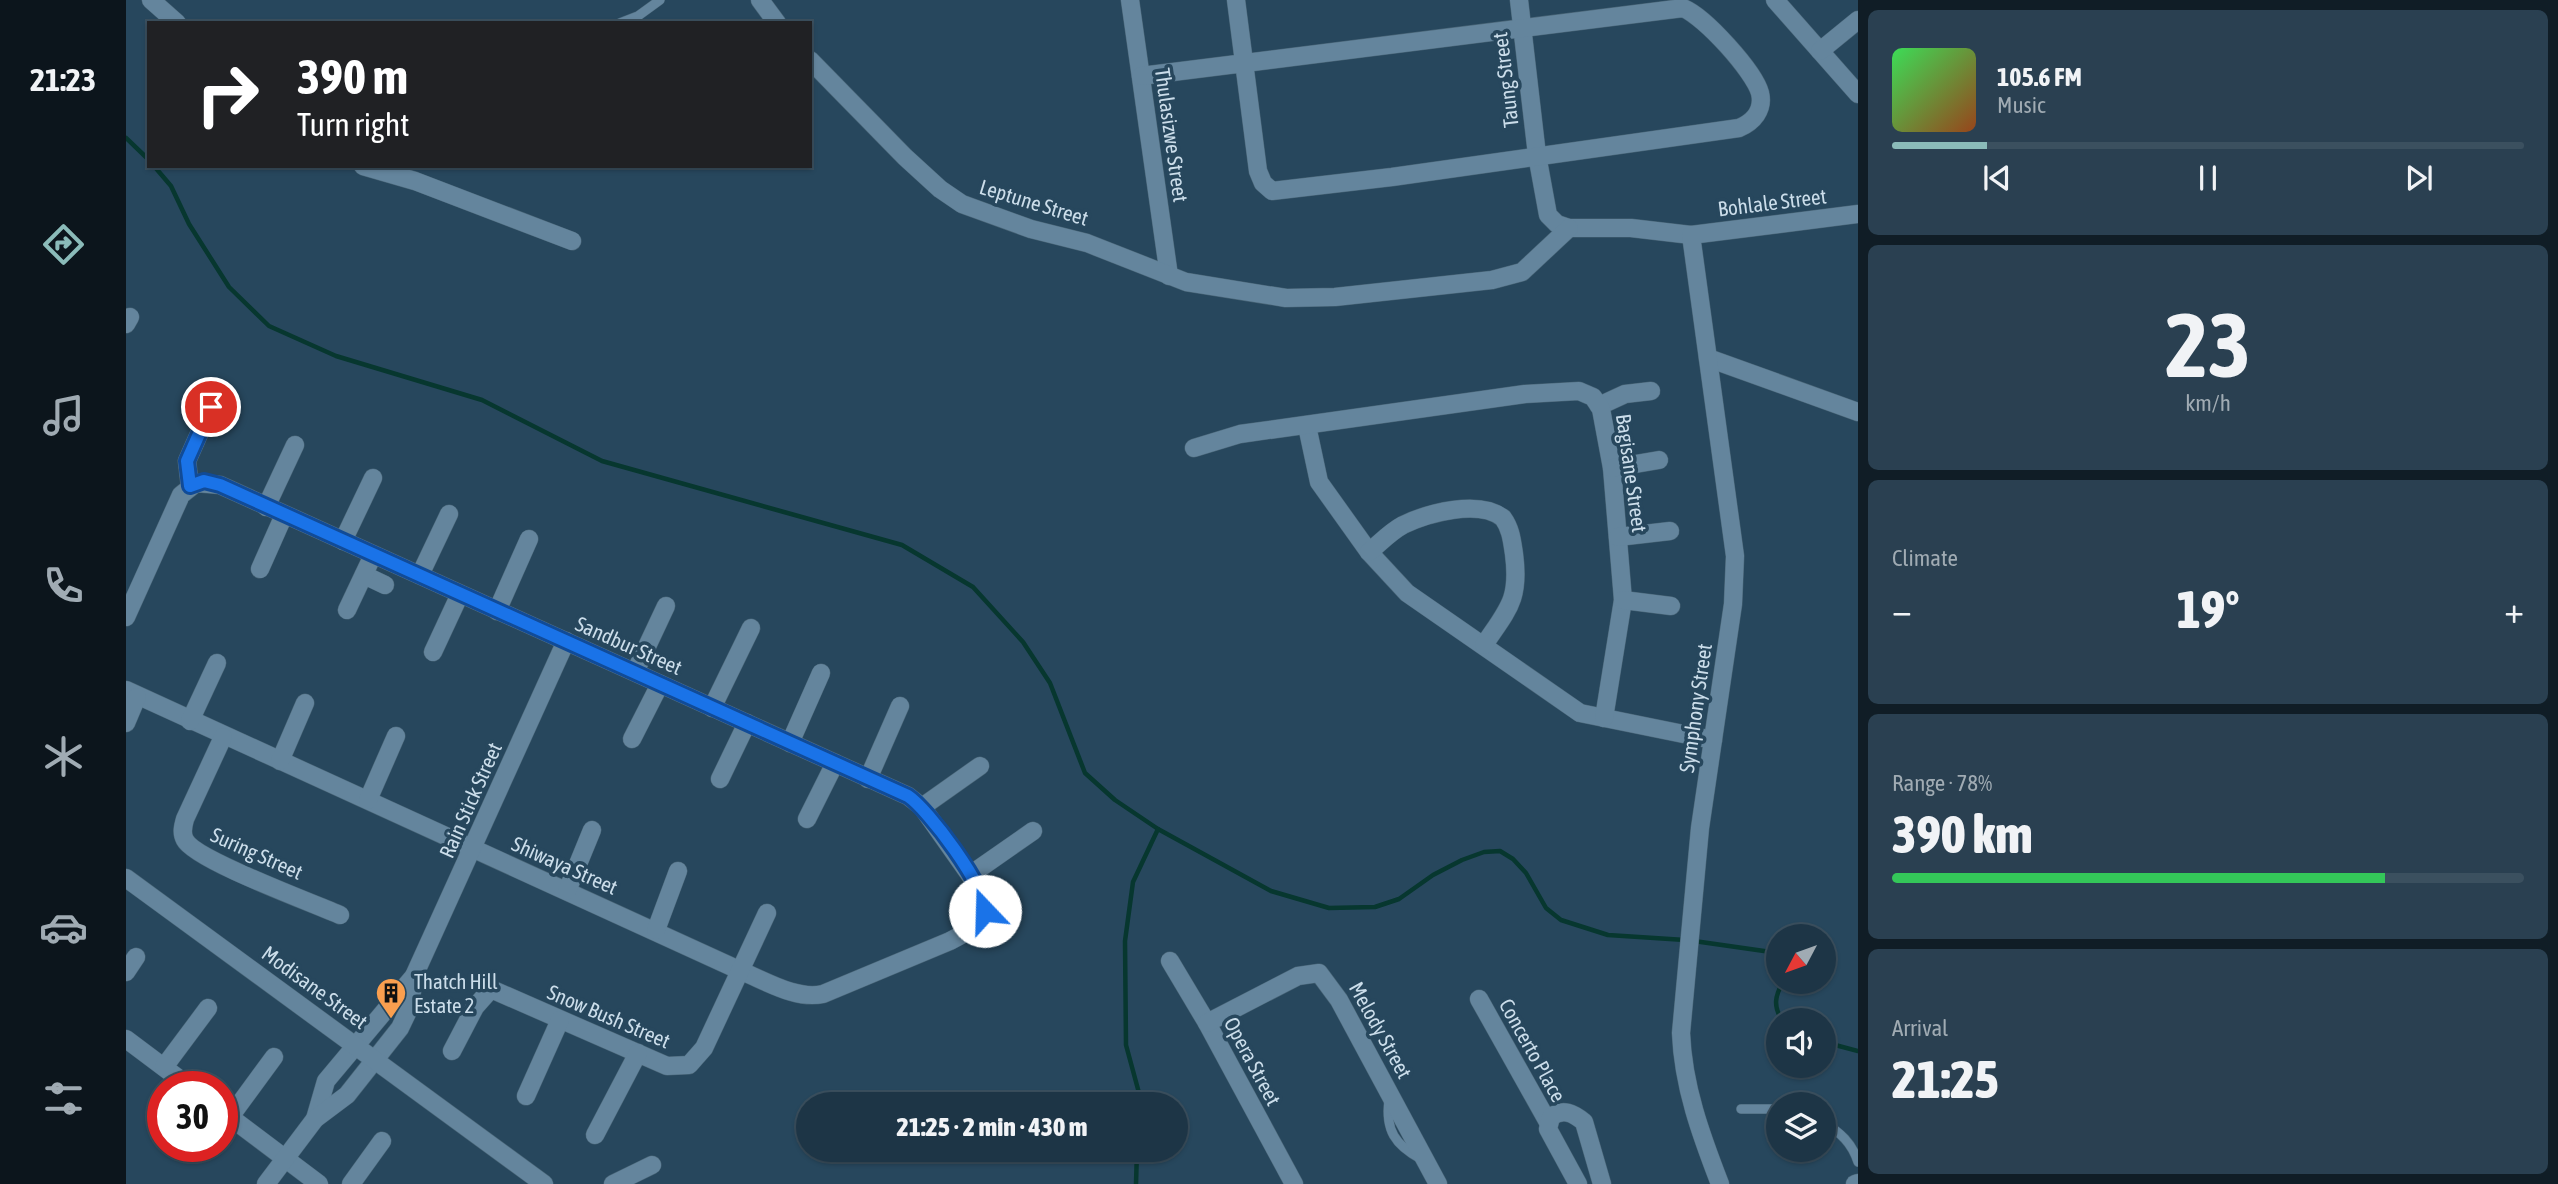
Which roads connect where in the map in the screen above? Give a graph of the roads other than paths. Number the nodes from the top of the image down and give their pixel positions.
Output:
1 (150, 0) edge
2 (660, 0) edge
3 (760, 0) edge
4 (1130, 0) edge
5 (1236, 0) edge
6 (1519, 0) edge
7 (1775, 0) edge
8 (1858, 20) edge
9 (175, 21) edge
10 (628, 21) edge
11 (776, 21) edge
12 (1522, 27) junction
13 (1820, 51) junction
14 (1243, 61) junction
15 (812, 62) edge
16 (1141, 75) junction
17 (1858, 94) edge
18 (1537, 155) junction
19 (370, 168) edge
20 (1858, 214) edge
21 (1569, 228) junction
22 (1691, 235) junction
23 (572, 241) dead end
24 (1169, 276) junction
25 (1708, 358) junction
26 (1651, 391) dead end
27 (1600, 406) junction
28 (211, 407) dead end
29 (1858, 412) edge
30 (1307, 426) junction
31 (295, 444) dead end
32 (1194, 448) dead end
33 (1659, 460) dead end
34 (1612, 468) junction
35 (373, 478) dead end
36 (188, 488) junction
37 (266, 507) junction
38 (449, 514) dead end
39 (284, 515) junction
40 (1670, 531) dead end
41 (1618, 537) junction
42 (529, 540) dead end
43 (344, 541) junction
44 (1369, 552) junction
45 (373, 555) junction
46 (260, 569) dead end
47 (363, 575) junction
48 (420, 575) junction
49 (385, 585) dead end
50 (460, 594) junction
51 (1623, 600) junction
52 (666, 606) dead end
53 (1671, 606) dead end
54 (347, 610) dead end
55 (497, 611) junction
56 (126, 617) edge
57 (751, 628) dead end
58 (566, 641) junction
59 (1484, 645) junction
60 (433, 652) dead end
61 (217, 663) dead end
62 (635, 672) junction
63 (821, 673) dead end
64 (660, 684) junction
65 (132, 694) edge
66 (304, 703) dead end
67 (900, 705) dead end
68 (712, 708) junction
69 (1604, 718) junction
70 (190, 721) junction
71 (126, 723) edge
72 (747, 723) junction
73 (223, 737) junction
74 (396, 737) dead end
75 (632, 739) dead end
76 (1713, 740) junction
77 (789, 743) junction
78 (280, 761) junction
79 (835, 763) junction
80 (980, 766) dead end
81 (720, 779) dead end
82 (868, 779) junction
83 (368, 800) junction
84 (922, 807) junction
85 (807, 819) dead end
86 (592, 830) dead end
87 (1033, 831) dead end
88 (473, 849) junction
89 (678, 872) dead end
90 (970, 875) junction
91 (126, 878) edge
92 (567, 891) junction
93 (767, 913) dead end
94 (340, 915) dead end
95 (976, 927) joint
96 (656, 930) junction
97 (136, 957) dead end
98 (1170, 961) dead end
99 (741, 971) junction
100 (126, 972) edge
101 (414, 976) junction
102 (1479, 999) dead end
103 (208, 1008) dead end
104 (560, 1020) junction
105 (1207, 1023) junction
106 (126, 1039) edge
107 (357, 1045) junction
108 (452, 1051) dead end
109 (638, 1053) junction
110 (274, 1056) dead end
111 (375, 1058) junction
112 (164, 1067) junction
113 (169, 1071) edge
114 (526, 1096) dead end
115 (238, 1100) edge
116 (1741, 1109) dead end
117 (1766, 1109) edge
118 (315, 1119) junction
119 (1548, 1122) junction
120 (238, 1123) edge
121 (1836, 1130) edge
122 (595, 1135) dead end
123 (382, 1141) dead end
124 (285, 1158) junction
125 (1858, 1161) edge
126 (652, 1165) dead end
127 (266, 1184) edge
128 (319, 1184) edge
129 (351, 1184) edge
130 (544, 1184) edge
131 (613, 1184) edge
132 (1294, 1184) edge
133 (1438, 1184) edge
134 (1578, 1184) edge
135 (1602, 1184) edge
136 (1720, 1184) edge

1 - 9 street
2 - 10 lane
3 - 11 street
4 - 16 street, Thulasizwe Street
5 - 14 street
6 - 12 street, Taung Street
7 - 13 street
8 - 13 street
12 - 14 street
12 - 18 street, Taung Street
12 - 18 street
13 - 17 street
14 - 16 street
14 - 18 street
15 - 24 street, Leptune Street
16 - 24 street, Thulasizwe Street
18 - 21 street, Taung Street
19 - 23 street
20 - 22 street, Bohlale Street
21 - 22 street, Bohlale Street
21 - 24 street, Leptune Street
22 - 25 street, Symphony Street
25 - 29 street
25 - 76 street, Symphony Street
26 - 27 street
27 - 30 street, Bagisane Street
27 - 34 street, Bagisane Street
28 - 36 street
30 - 32 street, Bagisane Street
30 - 44 street
31 - 37 street
33 - 34 street
34 - 41 street, Bagisane Street
35 - 43 street
36 - 37 street, Sandbur Street
36 - 56 street
37 - 39 street, Sandbur Street
38 - 48 street
39 - 43 street, Sandbur Street
39 - 46 street
40 - 41 street
41 - 51 street, Bagisane Street
42 - 55 street
43 - 45 street, Sandbur Street
44 - 59 street
44 - 59 street
45 - 47 street
45 - 48 street, Sandbur Street
47 - 49 street
47 - 54 street
48 - 50 street, Sandbur Street
50 - 55 street, Sandbur Street
50 - 60 street
51 - 53 street
51 - 69 street, Bagisane Street
52 - 62 street
55 - 58 street, Sandbur Street
57 - 68 street
58 - 62 street, Sandbur Street
58 - 88 street, Rain Stick Street
59 - 69 street
61 - 70 street
62 - 64 street, Sandbur Street
63 - 77 street
64 - 68 street, Sandbur Street
64 - 75 street
65 - 70 street, Shiwaya Street
65 - 71 street, Shiwaya Street
66 - 78 street
67 - 82 street
68 - 72 street, Sandbur Street
69 - 76 street
70 - 73 street, Shiwaya Street
72 - 77 street, Sandbur Street
72 - 81 street
73 - 78 street, Shiwaya Street
73 - 94 street, Suring Street
74 - 83 street
76 - 136 street, Symphony Street
77 - 79 street, Sandbur Street
78 - 83 street, Shiwaya Street
79 - 82 street, Sandbur Street
79 - 85 street
80 - 84 street
82 - 84 street, Sandbur Street
83 - 88 street, Shiwaya Street
84 - 90 street, Sandbur Street
86 - 92 street
87 - 90 street
88 - 92 street, Shiwaya Street
88 - 101 street, Rain Stick Street
89 - 96 street
90 - 95 street, Sandbur Street
91 - 107 street, Modisane Street
92 - 96 street, Shiwaya Street
93 - 99 street, Snow Bush Street
95 - 99 street, Shiwaya Street
96 - 99 street, Shiwaya Street
97 - 100 street
98 - 105 street, Opera Street
99 - 109 street, Snow Bush Street
101 - 107 street, Rain Stick Street
101 - 111 street, Rain Stick Street
102 - 119 street, Concerto Place
103 - 112 street
104 - 108 street, Snow Bush Street
104 - 109 street, Snow Bush Street
104 - 114 street
105 - 132 street, Opera Street
105 - 133 street, Melody Street
106 - 112 street
107 - 111 street, Modisane Street
107 - 118 street, Rain Stick Street
109 - 122 street
110 - 115 street
111 - 118 street, Rain Stick Street
111 - 130 street, Modisane Street
112 - 113 street
116 - 117 lane
118 - 124 street, Rain Stick Street
119 - 134 street, Concerto Place
119 - 135 street, Concerto Place
120 - 124 street
121 - 125 lane
123 - 129 street
124 - 127 street, Rain Stick Street
124 - 128 street
126 - 131 street

